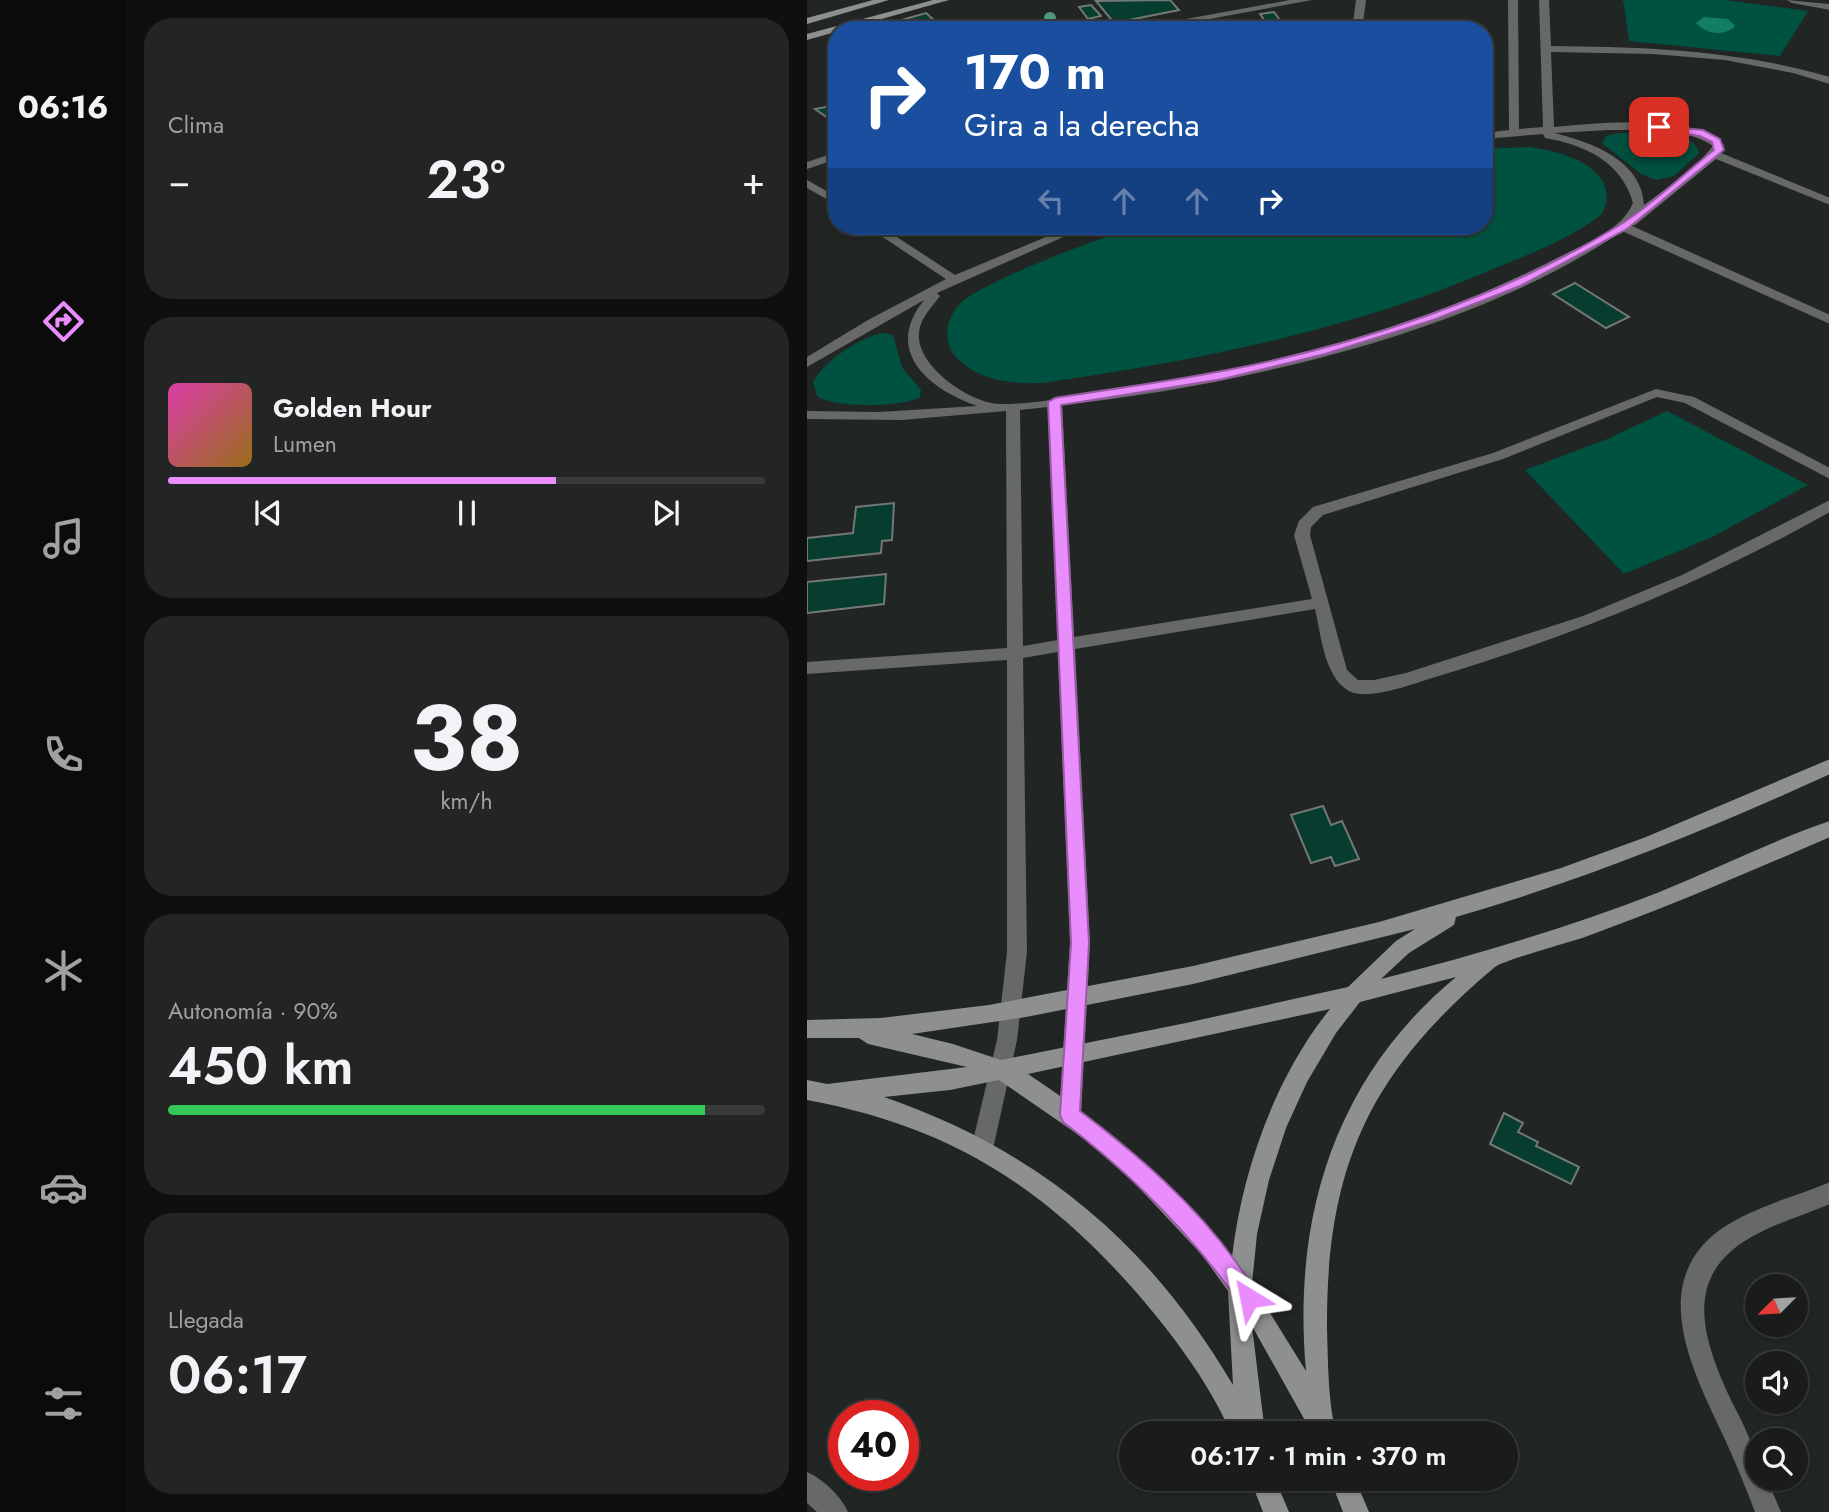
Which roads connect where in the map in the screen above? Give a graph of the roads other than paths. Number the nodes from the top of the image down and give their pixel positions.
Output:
1 (884, 0) edge
2 (944, 0) edge
3 (1307, 0) edge
4 (1361, 0) edge
5 (1513, 0) edge
6 (1544, 0) edge
7 (1792, 0) edge
8 (1829, 7) edge
9 (807, 21) edge
10 (866, 21) edge
11 (1184, 21) edge
12 (1358, 21) edge
13 (828, 31) edge
14 (807, 37) edge
15 (1545, 49) junction
16 (1829, 81) edge
17 (1514, 133) junction
18 (1549, 133) junction
19 (1493, 135) edge
20 (1715, 155) junction
21 (828, 158) edge
22 (807, 166) edge
23 (807, 183) edge
24 (828, 196) edge
25 (1829, 202) edge
26 (1627, 225) junction
27 (886, 235) edge
28 (1061, 235) edge
29 (955, 280) junction
30 (941, 289) junction
31 (1829, 320) edge
32 (807, 363) edge
33 (1055, 402) junction
34 (1006, 407) junction
35 (807, 415) edge
36 (1829, 474) edge
37 (1829, 505) edge
38 (1319, 603) junction
39 (1065, 646) junction
40 (1015, 653) junction
41 (807, 668) edge
42 (1829, 766) edge
43 (1829, 828) edge
44 (1472, 907) junction
45 (1496, 957) junction
46 (1351, 996) junction
47 (1079, 998) junction
48 (1012, 1010) junction
49 (807, 1029) edge
50 (844, 1031) junction
51 (1075, 1055) junction
52 (1001, 1070) junction
53 (818, 1092) edge
54 (1070, 1115) junction
55 (983, 1149) junction
56 (1829, 1192) edge
57 (1240, 1286) junction
58 (1237, 1421) edge
59 (1251, 1421) edge
60 (1318, 1421) edge
61 (1322, 1421) edge
62 (807, 1485) edge
63 (1268, 1491) edge
64 (1348, 1491) edge
65 (835, 1512) edge
66 (1276, 1512) edge
67 (1356, 1512) edge
68 (1768, 1512) edge

1 - 9 street
2 - 10 street
3 - 11 street
4 - 12 street
5 - 17 street
6 - 15 street
7 - 8 street
13 - 14 street
15 - 16 street
15 - 18 street
17 - 18 street
17 - 19 street
18 - 20 street
18 - 26 street
20 - 25 street
20 - 26 street
21 - 22 street
23 - 24 street
26 - 31 street
26 - 33 street
27 - 29 street
28 - 29 street
29 - 30 street
30 - 32 street
30 - 34 street
33 - 34 street
33 - 39 street
34 - 35 street
34 - 40 street
36 - 38 street
37 - 38 street
38 - 39 street
39 - 40 street
39 - 47 street
40 - 41 street
40 - 48 street
42 - 44 street
43 - 45 street
44 - 46 street
44 - 47 street
45 - 46 street
45 - 61 street
46 - 51 street
46 - 57 street
47 - 48 street
47 - 51 street
48 - 50 street
48 - 52 street
49 - 50 street
50 - 52 street
51 - 52 street
51 - 54 street
52 - 53 street
52 - 54 street
52 - 55 street
53 - 55 street
54 - 57 street
55 - 58 street
56 - 68 street
57 - 59 street
57 - 60 street
62 - 65 street
63 - 66 street
64 - 67 street

